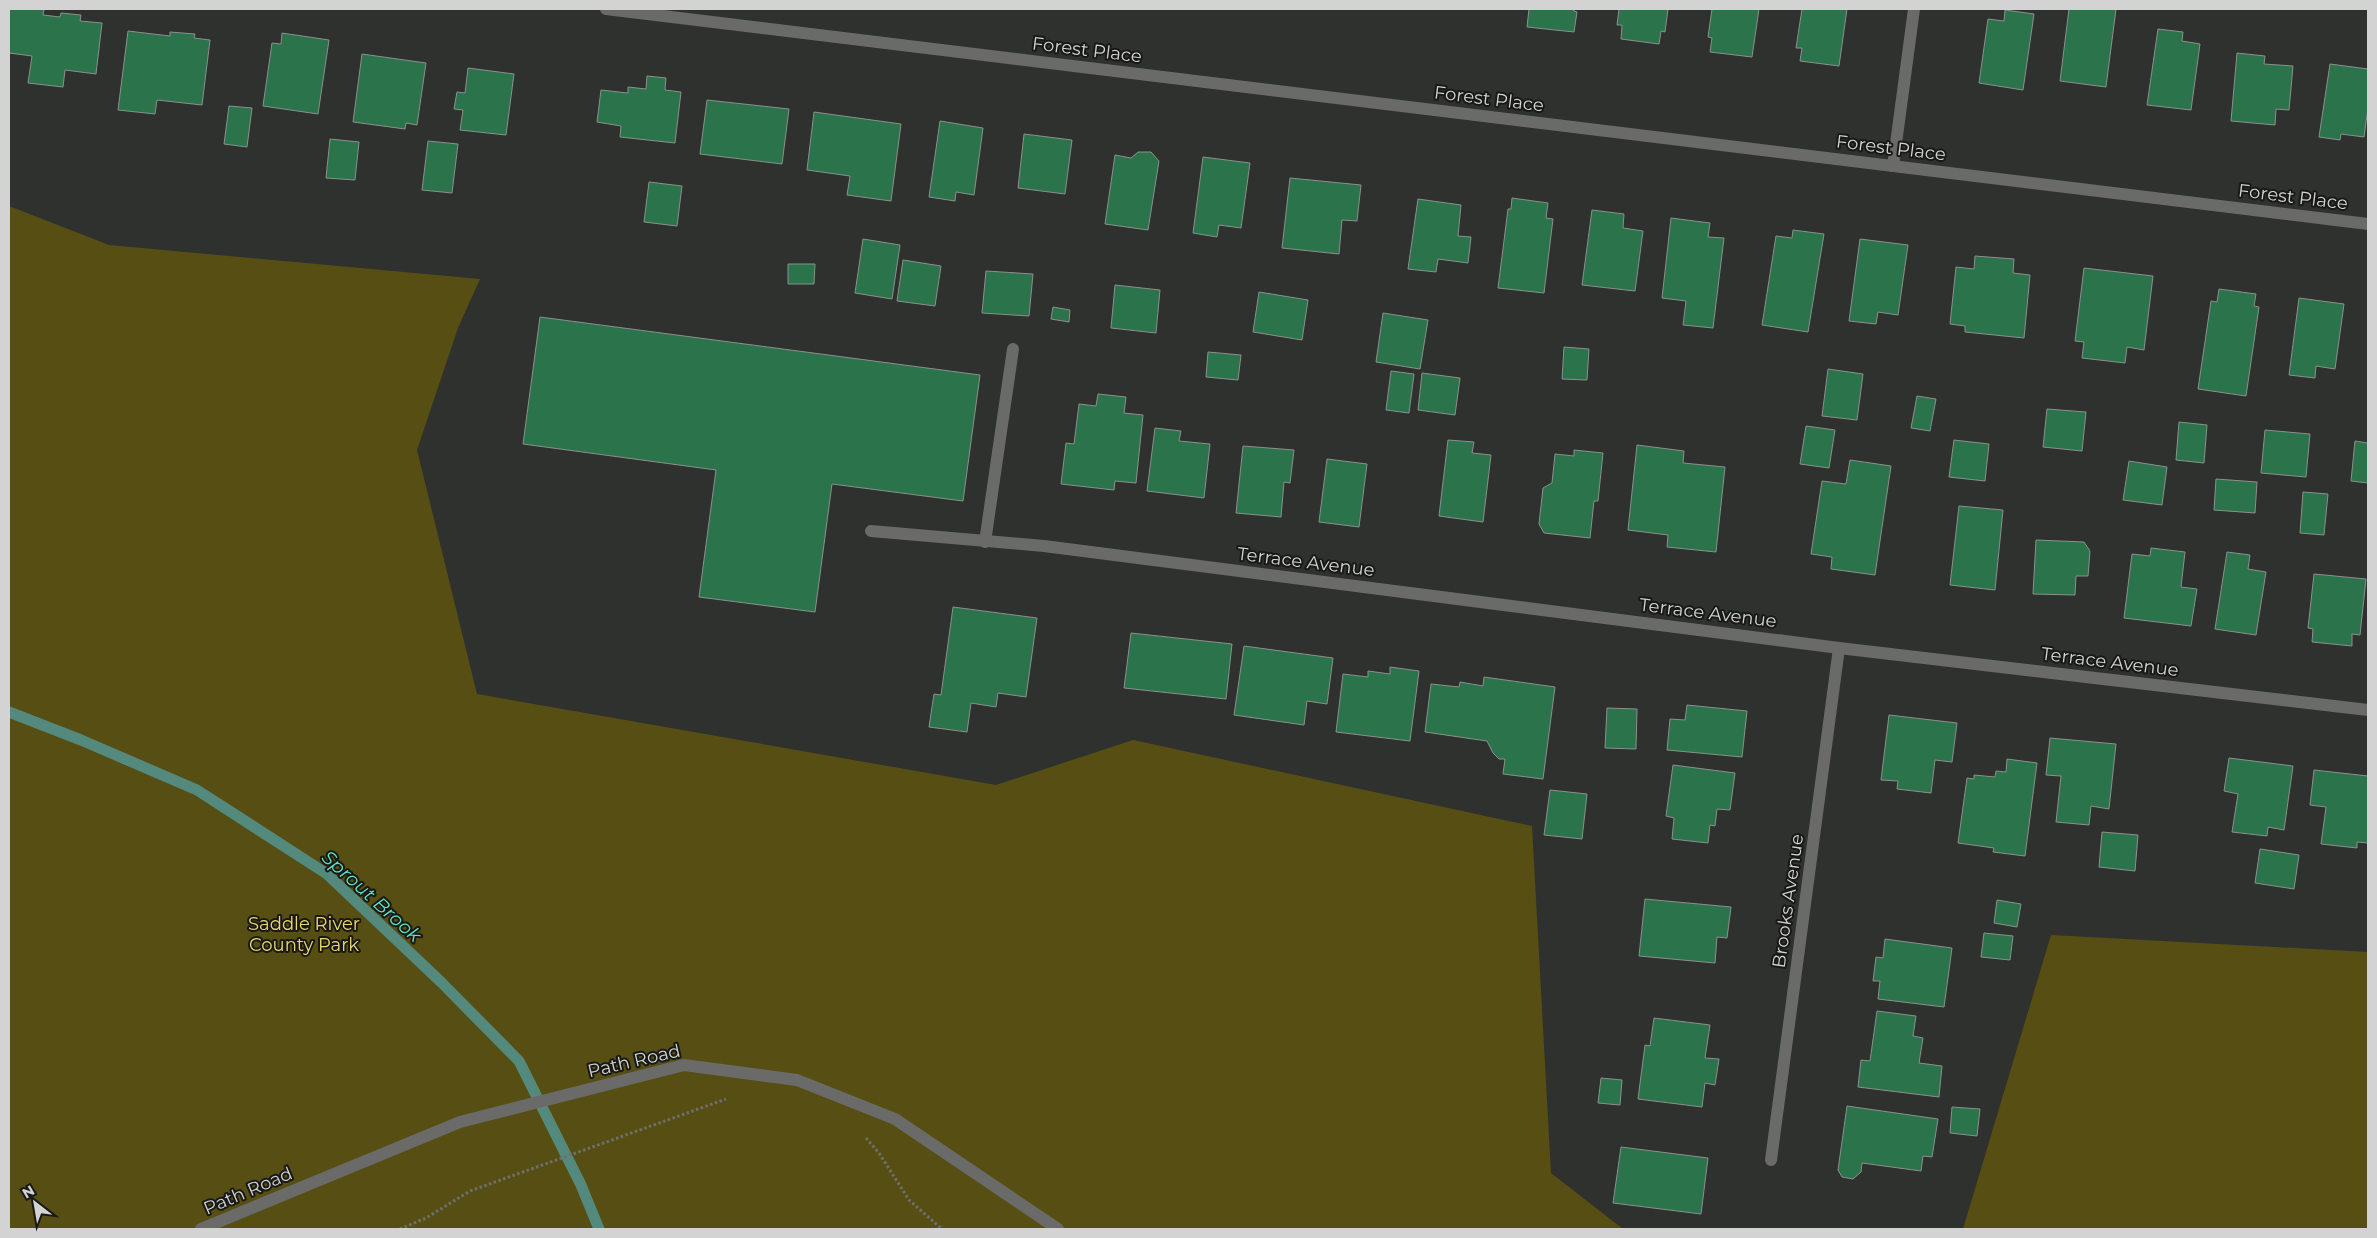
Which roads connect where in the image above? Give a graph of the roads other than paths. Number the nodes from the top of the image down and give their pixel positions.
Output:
1 (606, 9) edge
2 (1914, 9) edge
3 (1893, 166) junction
4 (2368, 224) edge
5 (1013, 349) dead end
6 (870, 531) dead end
7 (985, 542) junction
8 (1839, 648) junction
9 (2368, 710) edge
10 (1771, 1160) dead end
11 (200, 1229) edge
12 (1058, 1229) edge

1 - 3 street, Forest Place
2 - 3 street
3 - 4 street, Forest Place
5 - 7 street
6 - 7 street, Terrace Avenue
7 - 8 street, Terrace Avenue
8 - 9 street, Terrace Avenue
8 - 10 street, Brooks Avenue
11 - 12 street, Path Road

